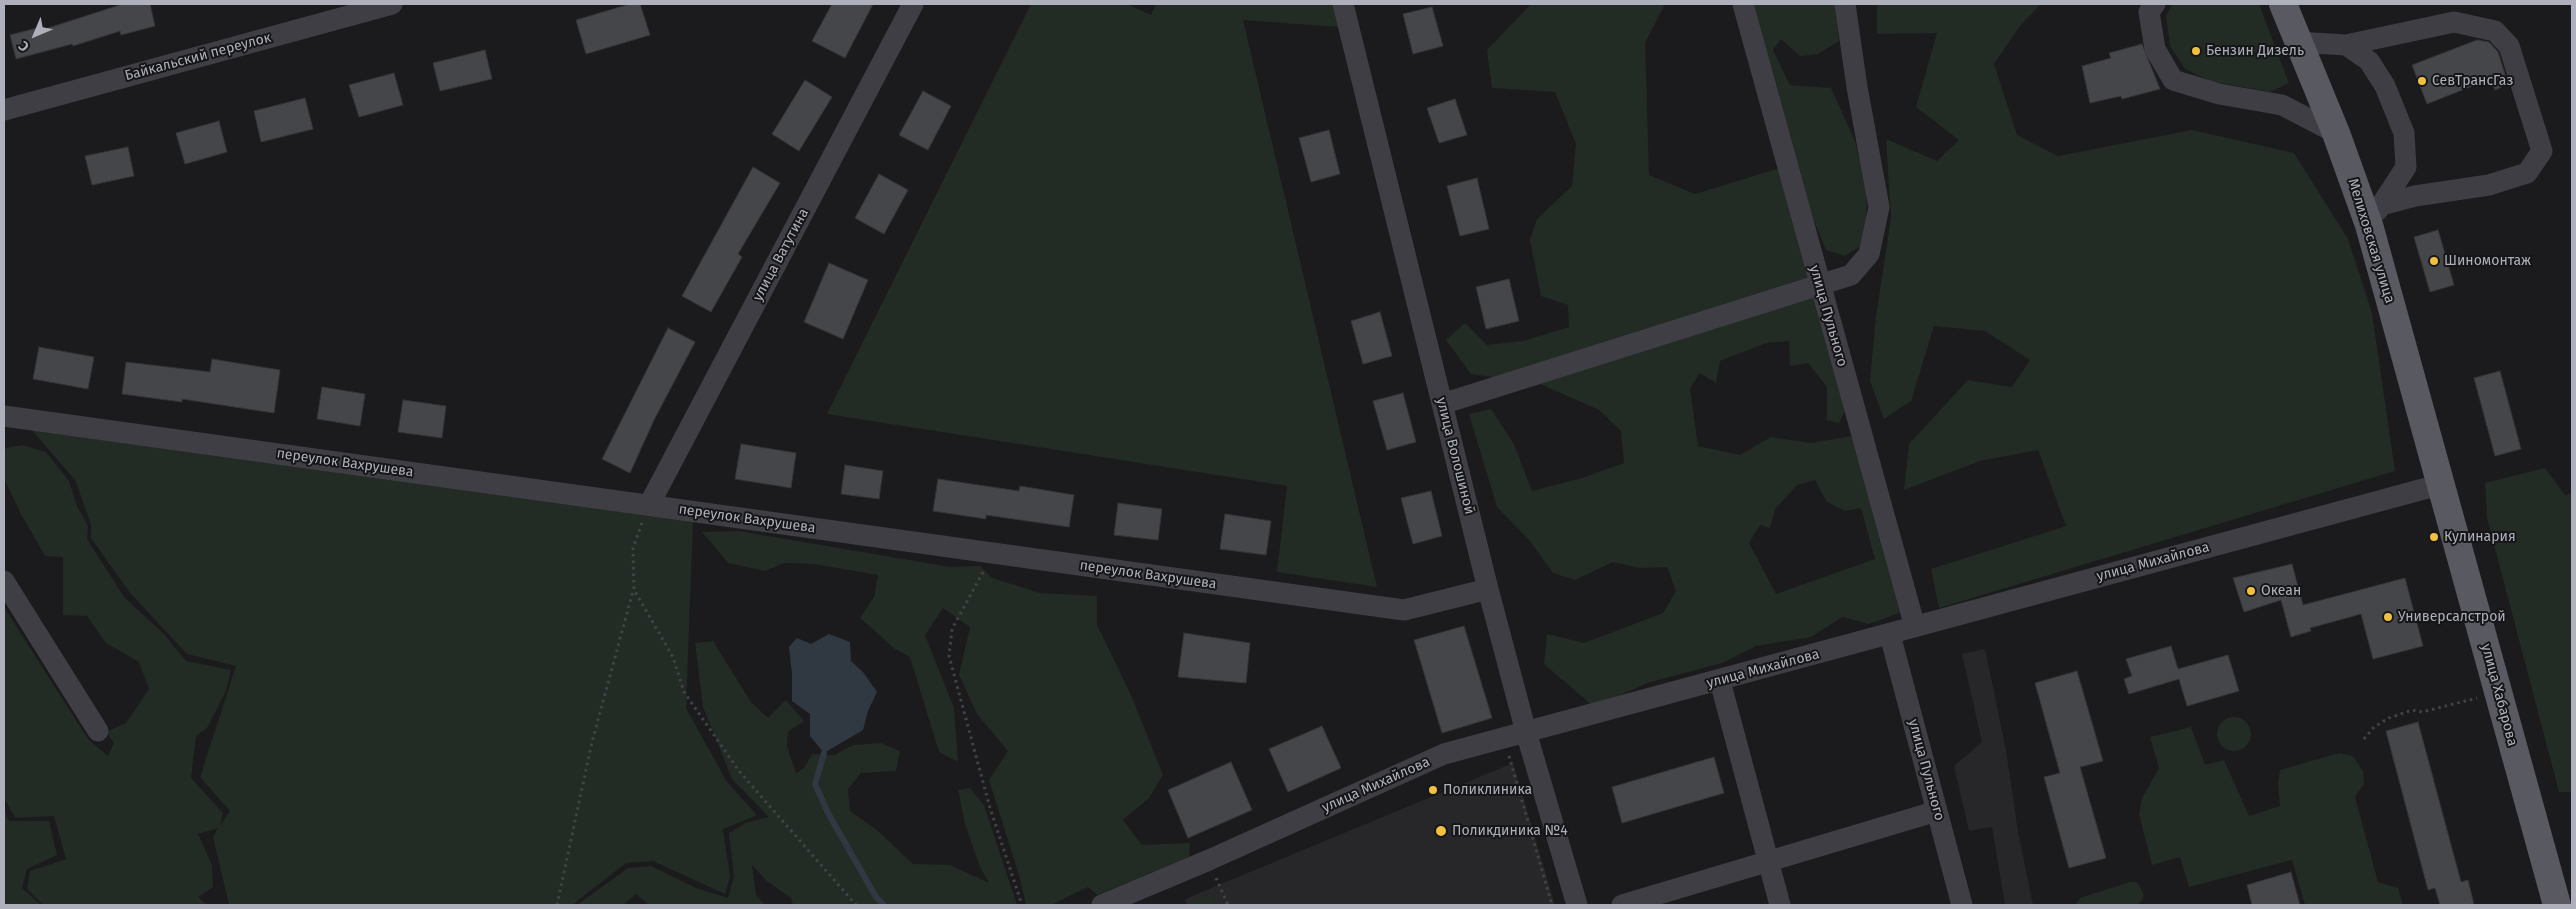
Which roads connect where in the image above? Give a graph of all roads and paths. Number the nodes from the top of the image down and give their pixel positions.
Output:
1 (913, 4) edge
2 (1343, 4) edge
3 (1743, 4) edge
4 (1845, 4) edge
5 (2156, 4) edge
6 (2283, 4) edge
7 (383, 5) edge
8 (2297, 42) junction
9 (2346, 45) junction
10 (4, 110) edge
11 (2336, 133) junction
12 (2375, 215) junction
13 (1820, 287) junction
14 (1442, 404) junction
15 (4, 416) edge
16 (2442, 484) junction
17 (649, 505) junction
18 (994, 553) junction
19 (4, 581) edge
20 (1488, 589) junction
21 (634, 590) junction
22 (1916, 627) junction
23 (1890, 635) junction
24 (1720, 681) junction
25 (2478, 697) dead end
26 (98, 731) dead end
27 (1526, 732) junction
28 (1504, 738) junction
29 (2364, 739) dead end
30 (1937, 811) junction
31 (1209, 860) junction
32 (1768, 862) junction
33 (557, 905) edge
34 (856, 905) edge
35 (1022, 905) edge
36 (1102, 905) edge
37 (1228, 905) edge
38 (1552, 905) edge
39 (1578, 905) edge
40 (1622, 905) edge
41 (1780, 905) edge
42 (1962, 905) edge
43 (2557, 905) edge

1 - 17 street, улица Ватутина
2 - 14 street, улица Волошиной
3 - 13 street, улица Пульного
4 - 13 street
5 - 11 street
6 - 8 main road, Мелиховская улица
7 - 10 street, Байкальский переулок
8 - 9 street
8 - 11 main road, Мелиховская улица
9 - 12 street
9 - 12 street
11 - 12 main road, Мелиховская улица
12 - 16 main road, Мелиховская улица
13 - 14 street
13 - 22 street, улица Пульного
14 - 20 street, улица Волошиной
15 - 17 street, переулок Вахрушева
16 - 22 street, улица Михайлова
16 - 43 main road, улица Хабарова
17 - 18 street, переулок Вахрушева
17 - 21 path
18 - 20 street, переулок Вахрушева
18 - 35 path
19 - 26 street
20 - 27 street, улица Волошиной
21 - 33 path
21 - 34 path
22 - 23 street, улица Михайлова
23 - 24 street, улица Михайлова
23 - 30 street, улица Пульного
24 - 27 street, улица Михайлова
24 - 32 street
25 - 29 path
27 - 28 street, улица Михайлова
27 - 39 street, улица Волошиной
28 - 31 street, улица Михайлова
28 - 38 path
30 - 32 street
30 - 42 street, улица Пульного
31 - 36 street, улица Михайлова
31 - 37 path
32 - 40 street
32 - 41 street

